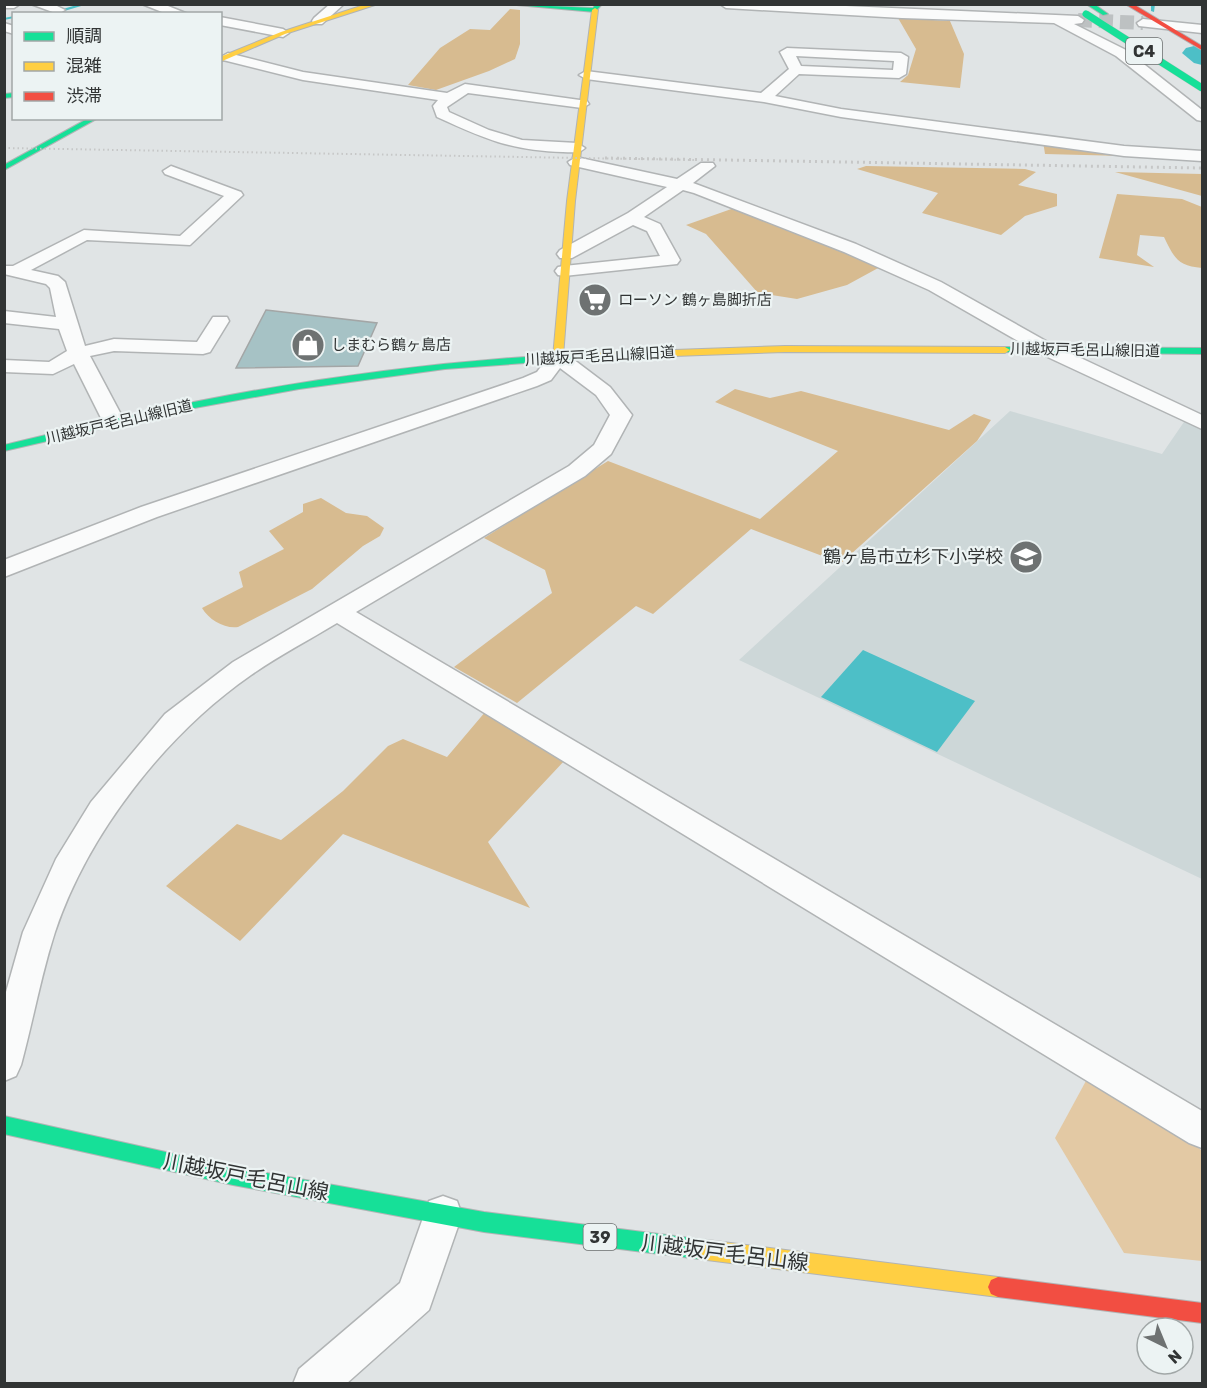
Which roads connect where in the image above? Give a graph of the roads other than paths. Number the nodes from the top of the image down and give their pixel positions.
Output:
1 (5, 4) edge
2 (14, 4) edge
3 (37, 4) edge
4 (148, 4) edge
5 (338, 4) edge
6 (375, 4) edge
7 (509, 4) edge
8 (726, 4) edge
9 (1033, 4) edge
10 (1071, 4) edge
11 (1128, 4) edge
12 (597, 7) edge
13 (59, 10) dead end
14 (175, 12) edge
15 (1084, 13) edge
16 (1055, 18) junction
17 (222, 21) edge
18 (318, 21) junction
19 (1143, 23) tunnel mouth
20 (1163, 25) junction
21 (1203, 29) edge
22 (283, 33) junction
23 (1203, 48) edge
24 (227, 55) edge
25 (796, 70) junction
26 (586, 75) junction
27 (1203, 75) edge
28 (1203, 88) edge
29 (450, 98) junction
30 (764, 98) junction
31 (582, 104) junction
32 (1203, 117) edge
33 (91, 120) edge
34 (577, 155) junction
35 (1203, 156) edge
36 (707, 166) dead end
37 (4, 168) edge
38 (171, 171) dead end
39 (680, 184) junction
40 (632, 218) junction
41 (565, 262) junction
42 (9, 271) edge
43 (4, 317) edge
44 (220, 321) dead end
45 (67, 324) junction
46 (1046, 349) junction
47 (1203, 351) edge
48 (78, 353) junction
49 (558, 357) junction
50 (4, 366) edge
51 (114, 422) junction
52 (1203, 423) edge
53 (4, 448) edge
54 (4, 569) edge
55 (336, 611) junction
56 (4, 1065) edge
57 (4, 1125) edge
58 (1203, 1131) edge
59 (443, 1215) junction
60 (1203, 1313) edge
61 (314, 1383) edge

1 - 2 street
3 - 13 street
4 - 14 street
5 - 18 street
6 - 18 main road
7 - 12 main road
8 - 16 street
9 - 16 street
10 - 15 main road, C4
11 - 20 main road
12 - 26 main road
15 - 16 street
15 - 27 main road, C4
15 - 28 main road, C4, bridge
16 - 32 street
17 - 22 street
18 - 22 main road
19 - 20 street
20 - 21 street
20 - 23 main road
22 - 24 main road
24 - 29 street
25 - 25 street
25 - 30 street
26 - 30 street
26 - 31 main road
29 - 31 street
29 - 34 street
30 - 35 street
31 - 34 main road
33 - 37 main road
34 - 39 street
34 - 41 main road
36 - 39 street
38 - 42 street
39 - 40 street
39 - 46 street
40 - 41 street
40 - 41 street
41 - 49 main road
42 - 45 street
43 - 45 street
44 - 48 street
45 - 48 street
46 - 47 main road, 川越坂戸毛呂山線旧道
46 - 49 main road, 川越坂戸毛呂山線旧道
46 - 52 street
48 - 50 street
48 - 51 street
49 - 51 main road, 川越坂戸毛呂山線旧道
49 - 54 street
49 - 55 street
51 - 53 main road, 川越坂戸毛呂山線旧道
55 - 56 street
55 - 58 street
57 - 59 main road, 川越坂戸毛呂山線 / 39
59 - 60 main road, 川越坂戸毛呂山線 / 39
59 - 61 street

